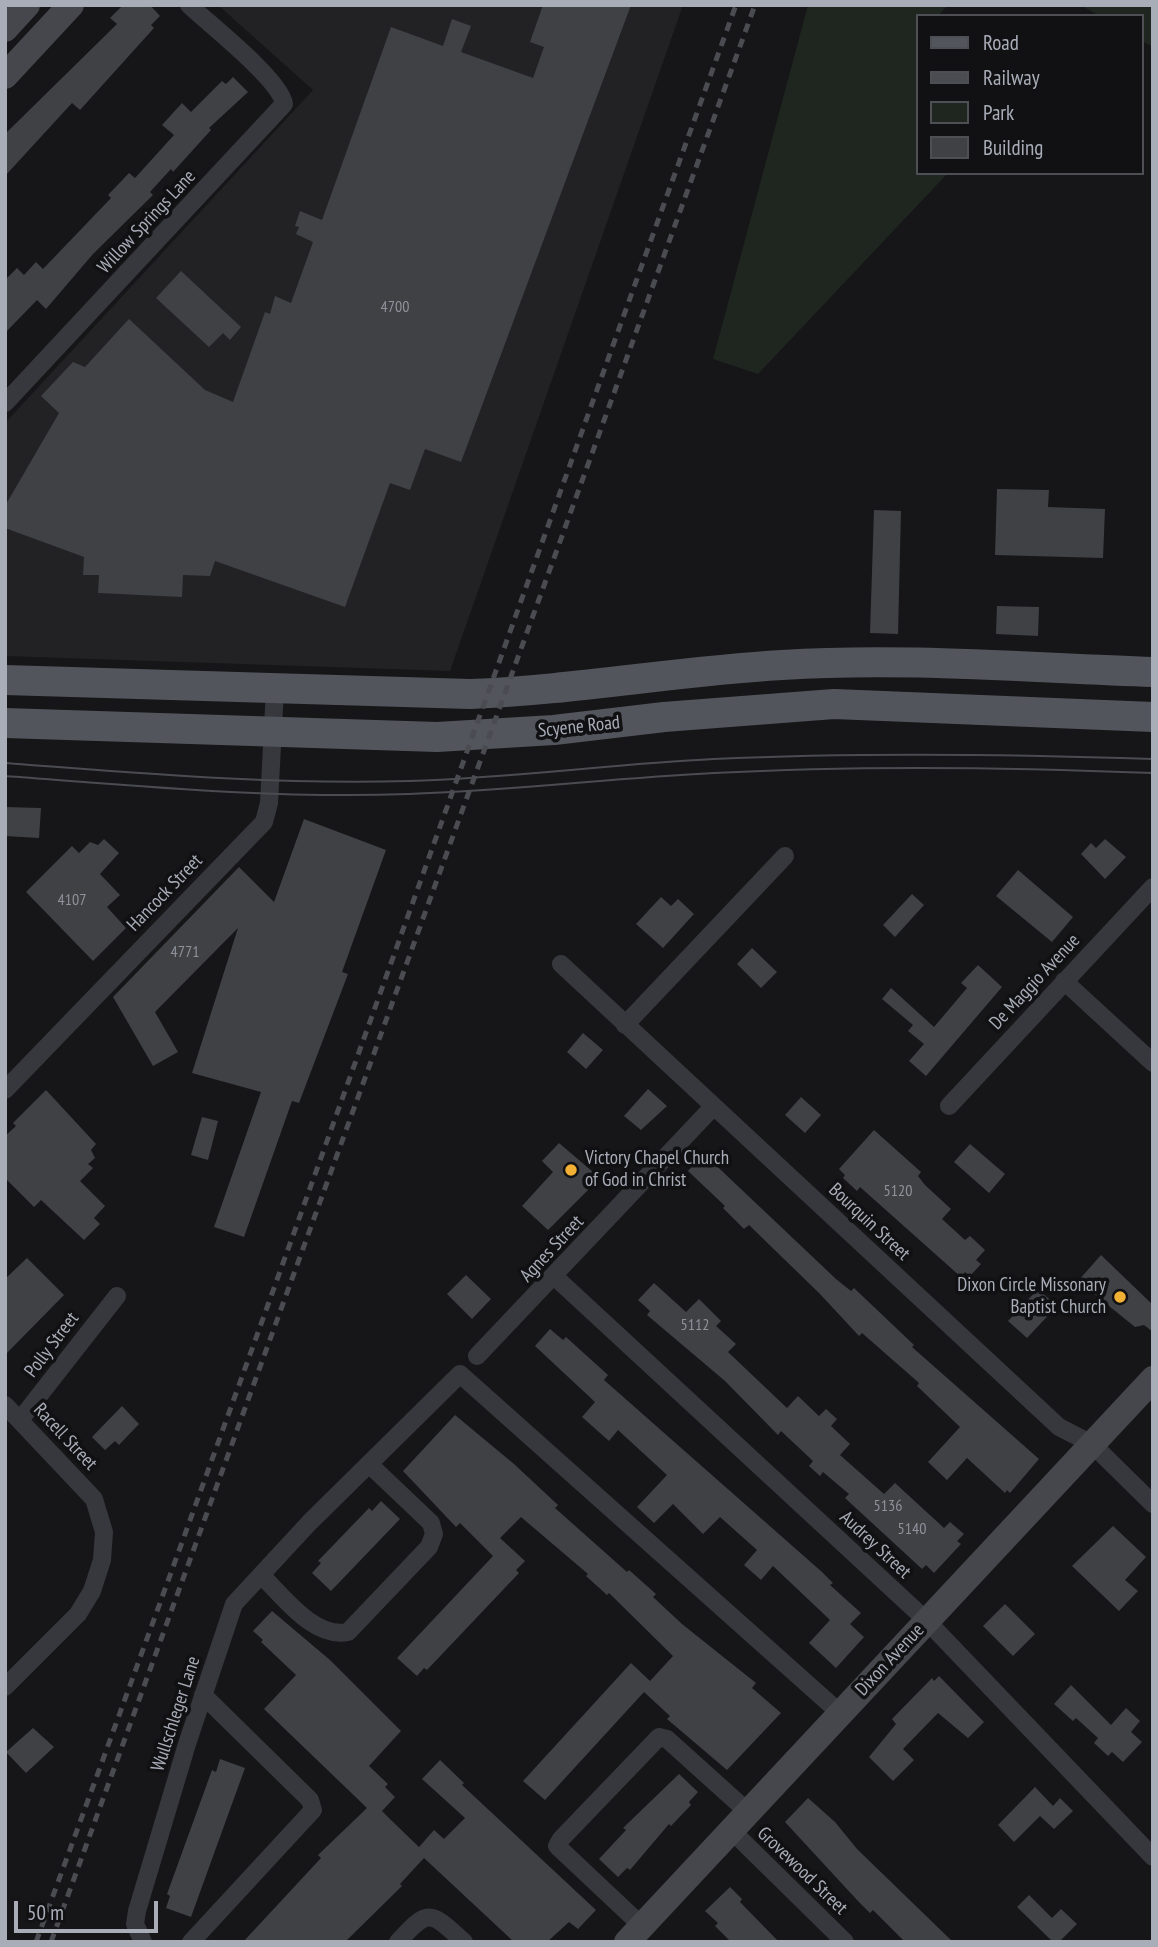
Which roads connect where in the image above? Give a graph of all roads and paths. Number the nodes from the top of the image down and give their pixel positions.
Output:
1 (27, 5) edge
2 (71, 5) edge
3 (189, 5) edge
4 (5, 29) edge
5 (5, 76) edge
6 (5, 402) edge
7 (949, 666) junction
8 (1153, 672) edge
9 (5, 680) edge
10 (275, 689) junction
11 (948, 709) junction
12 (1153, 717) edge
13 (5, 723) edge
14 (274, 733) junction
15 (785, 856) dead end
16 (1153, 887) edge
17 (561, 964) dead end
18 (1064, 981) junction
19 (625, 1025) junction
20 (1153, 1063) edge
21 (5, 1090) edge
22 (713, 1107) junction
23 (949, 1107) dead end
24 (555, 1277) junction
25 (117, 1296) dead end
26 (477, 1356) dead end
27 (1153, 1379) edge
28 (5, 1405) edge
29 (20, 1420) junction
30 (1091, 1444) junction
31 (369, 1464) junction
32 (1153, 1504) edge
33 (261, 1575) junction
34 (927, 1621) junction
35 (5, 1687) edge
36 (203, 1695) junction
37 (840, 1713) junction
38 (739, 1821) junction
39 (1153, 1857) edge
40 (635, 1934) edge
41 (143, 1942) edge
42 (191, 1942) edge
43 (398, 1942) edge
44 (464, 1942) edge
45 (845, 1942) edge

1 - 4 street
2 - 5 street
3 - 6 street, Willow Springs Lane
7 - 8 main road, Scyene Road
7 - 10 main road, Scyene Road
7 - 11 main road
9 - 10 main road, Scyene Road
10 - 14 street, Hancock Street
11 - 12 main road, Scyene Road
11 - 14 main road, Scyene Road
13 - 14 main road, Scyene Road
14 - 21 street, Hancock Street
15 - 19 street
16 - 18 street, De Maggio Avenue
17 - 19 street, Bourquin Street
18 - 20 street
18 - 23 street, De Maggio Avenue
19 - 22 street, Bourquin Street
22 - 24 street, Agnes Street
22 - 30 street, Bourquin Street
24 - 26 street, Agnes Street
24 - 34 street, Audrey Street
25 - 29 street, Polly Street
27 - 30 street, Dixon Avenue
28 - 29 street, Racell Street
29 - 35 street, Racell Street
30 - 32 street, Bourquin Street
30 - 34 street, Dixon Avenue
31 - 33 street, Wullschleger Lane
31 - 33 street
31 - 37 street
33 - 36 street, Wullschleger Lane
34 - 37 street, Dixon Avenue
34 - 39 street, Audrey Street
36 - 41 street, Wullschleger Lane
36 - 42 street
37 - 38 street, Dixon Avenue
38 - 40 street, Dixon Avenue
38 - 40 street, Grovewood Street
38 - 45 street, Grovewood Street
43 - 44 street

